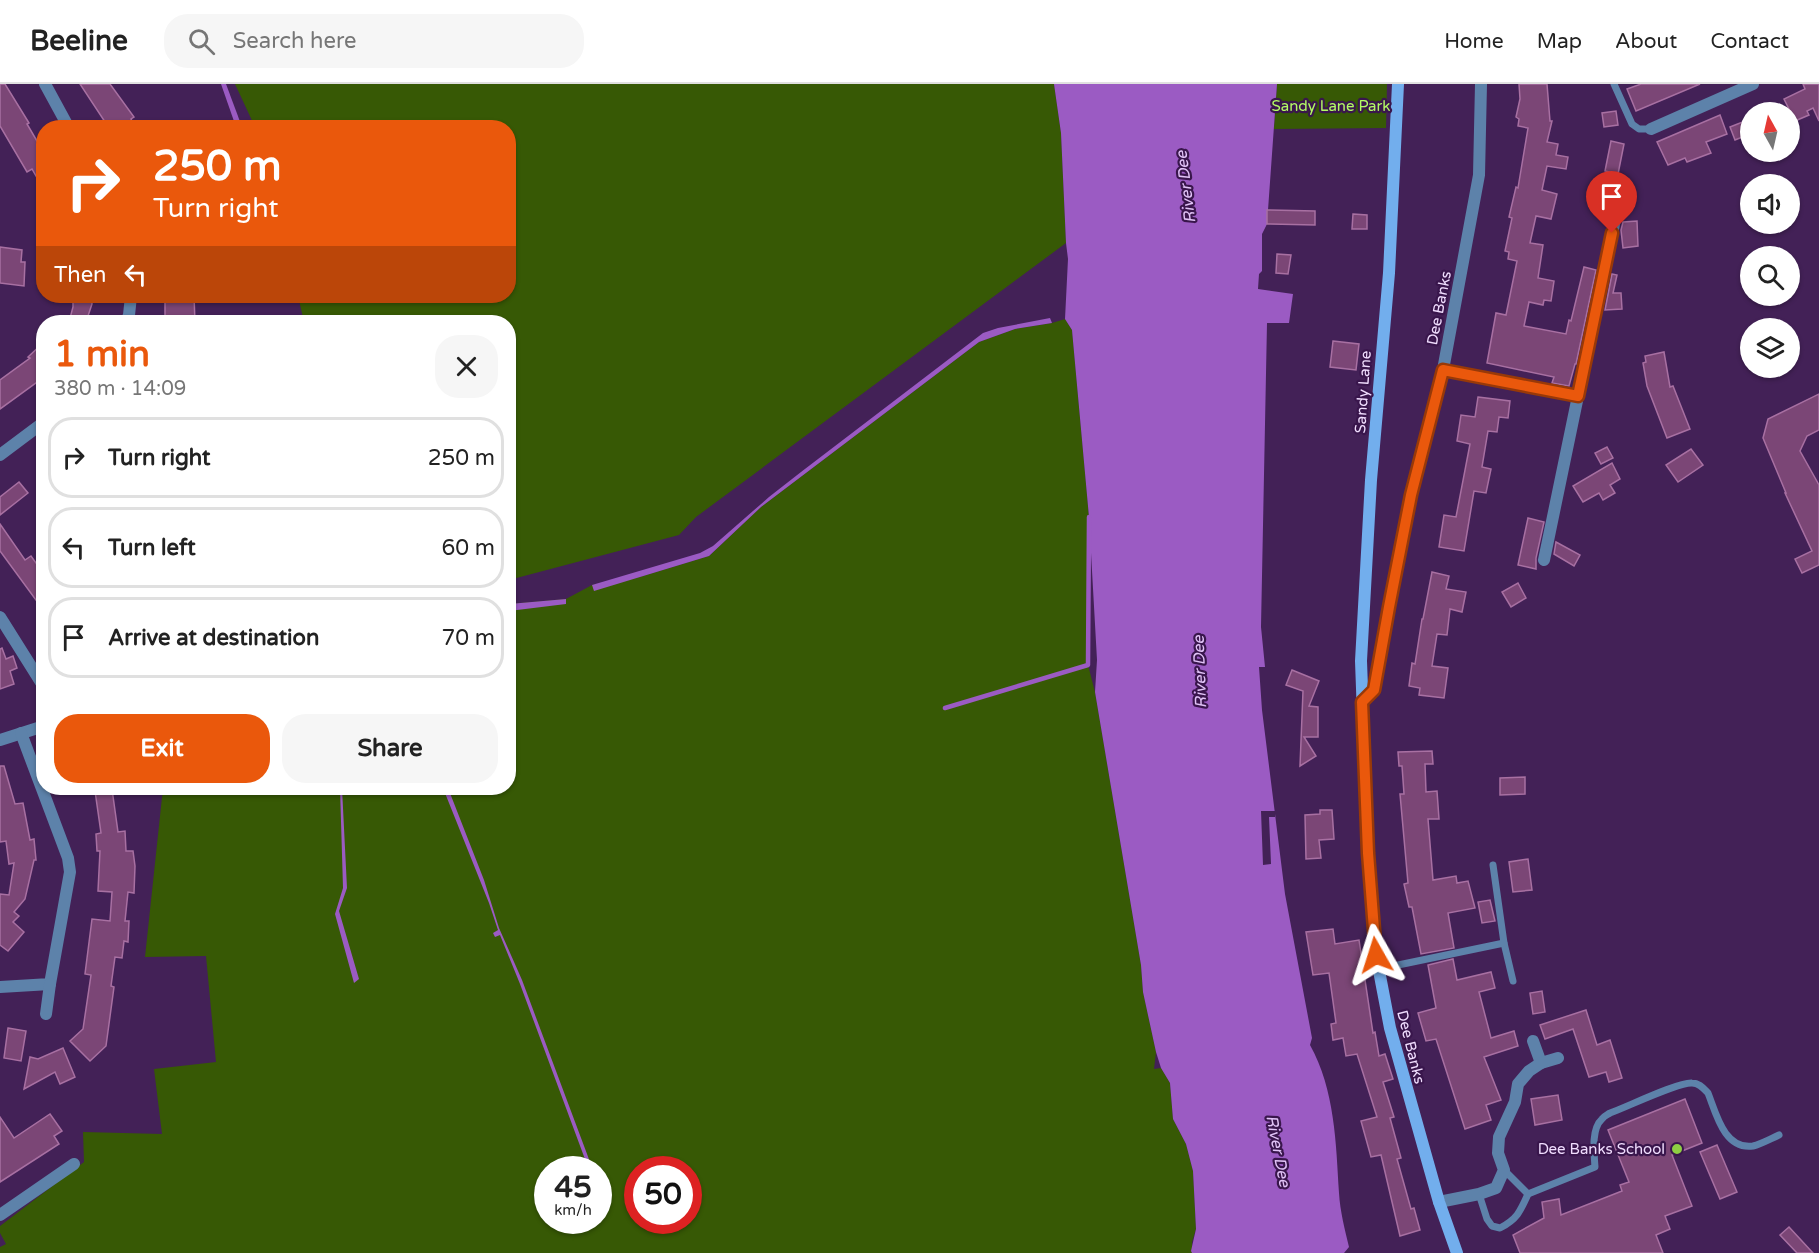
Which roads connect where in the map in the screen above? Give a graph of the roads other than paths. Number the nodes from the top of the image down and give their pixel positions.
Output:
1 (45, 84) edge
2 (1398, 84) edge
3 (1482, 84) edge
4 (1614, 84) edge
5 (1753, 84) edge
6 (65, 120) edge
7 (1651, 129) joint
8 (1622, 186) dead end
9 (1443, 370) junction
10 (1578, 396) junction
11 (36, 428) edge
12 (0, 455) edge
13 (1544, 560) dead end
14 (0, 617) edge
15 (36, 674) edge
16 (1362, 702) junction
17 (36, 728) edge
18 (21, 733) junction
19 (0, 740) edge
20 (36, 773) edge
21 (44, 795) edge
22 (1492, 865) dead end
23 (1504, 943) junction
24 (1379, 969) junction
25 (1513, 981) dead end
26 (50, 984) junction
27 (0, 987) edge
28 (46, 1014) dead end
29 (1533, 1041) dead end
30 (1558, 1058) dead end
31 (1541, 1063) junction
32 (1779, 1135) dead end
33 (74, 1164) dead end
34 (1504, 1170) junction
35 (1479, 1194) junction
36 (1528, 1194) junction
37 (1440, 1202) junction
38 (0, 1215) edge
39 (1457, 1253) edge

1 - 6 street
2 - 16 main road, Sandy Lane
3 - 9 street, Dee Banks
4 - 7 lane
5 - 7 street
8 - 10 street
9 - 10 street
9 - 16 street, Dee Banks
10 - 13 street
11 - 12 street
14 - 15 street
16 - 24 main road, Dee Banks
17 - 18 street
18 - 19 street
18 - 20 street
21 - 26 street
22 - 23 lane
23 - 24 lane
23 - 25 lane
24 - 37 main road, Dee Banks
26 - 27 street
26 - 28 street
29 - 31 street
30 - 31 street
31 - 34 street
32 - 36 lane
33 - 38 street
34 - 35 street
34 - 36 lane
35 - 36 lane
35 - 37 street
37 - 39 main road, Dee Banks

